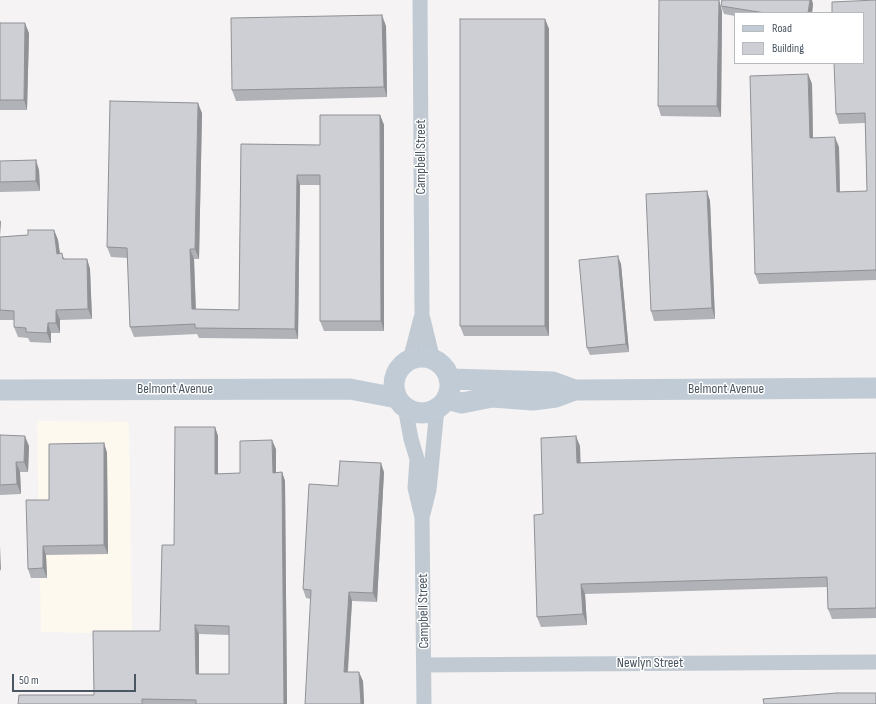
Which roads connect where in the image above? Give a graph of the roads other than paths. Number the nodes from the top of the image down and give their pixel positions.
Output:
1 (420, 0) edge
2 (422, 315) junction
3 (433, 360) junction
4 (403, 367) junction
5 (449, 379) junction
6 (876, 388) edge
7 (350, 389) junction
8 (0, 390) edge
9 (575, 390) junction
10 (401, 403) junction
11 (442, 404) junction
12 (422, 517) junction
13 (876, 662) edge
14 (424, 665) junction
15 (424, 704) edge

1 - 2 street, Campbell Street
2 - 3 street, Campbell Street
2 - 4 street, Campbell Street
3 - 4 main road
3 - 5 main road
4 - 7 main road, Belmont Avenue
4 - 10 main road
5 - 9 main road, Belmont Avenue
5 - 11 main road
6 - 9 main road, Belmont Avenue
7 - 8 main road, Belmont Avenue
7 - 10 main road, Belmont Avenue
9 - 11 main road, Belmont Avenue
10 - 11 main road
10 - 12 street, Campbell Street
11 - 12 street, Campbell Street
12 - 14 street, Campbell Street
13 - 14 street, Newlyn Street
14 - 15 street, Campbell Street

